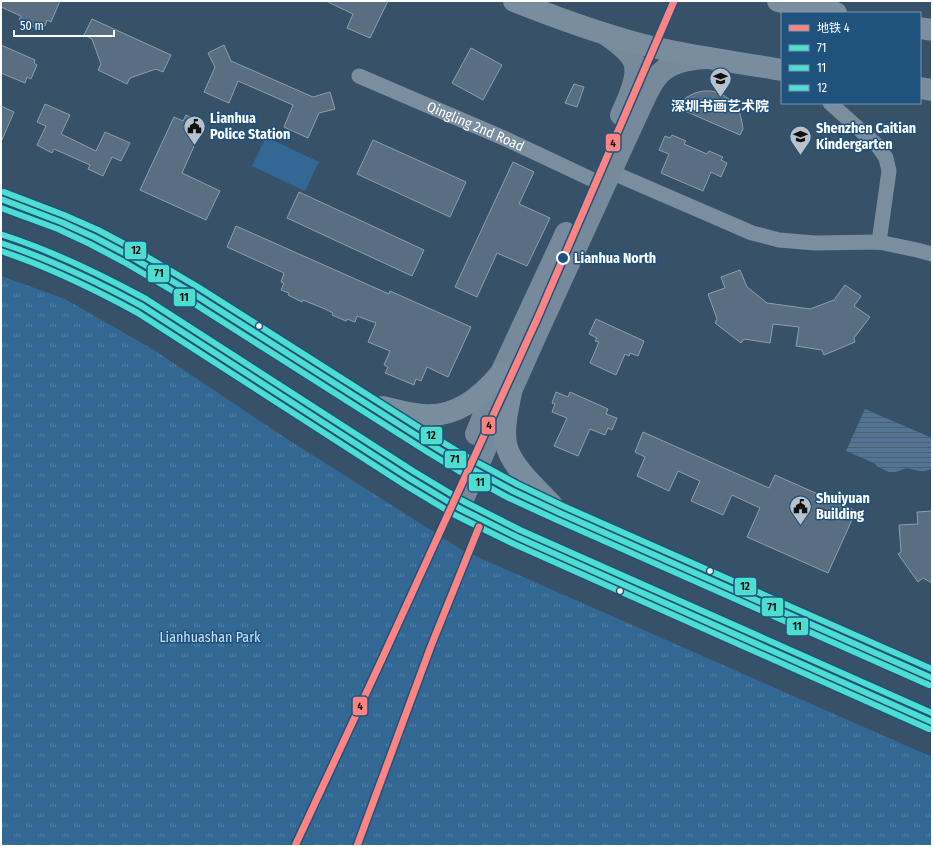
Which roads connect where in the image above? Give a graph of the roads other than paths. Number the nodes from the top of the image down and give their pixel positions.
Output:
1 (514, 1) edge
2 (778, 1) edge
3 (831, 12) edge
4 (921, 28) edge
5 (932, 30) edge
6 (605, 34) junction
7 (707, 58) junction
8 (781, 70) edge
9 (359, 76) dead end
10 (921, 88) edge
11 (932, 90) edge
12 (831, 104) edge
13 (601, 176) junction
14 (1, 199) edge
15 (879, 242) junction
16 (1, 243) edge
17 (932, 254) edge
18 (501, 372) junction
19 (510, 392) junction
20 (368, 404) junction
21 (469, 468) junction
22 (453, 504) junction
23 (560, 513) junction
24 (932, 678) edge
25 (932, 722) edge

1 - 6 main road
2 - 3 highway
4 - 5 highway
6 - 7 main road
6 - 13 street
7 - 8 main road
7 - 13 street
9 - 13 street, Qingling 2nd Road
10 - 11 main road
12 - 15 street
13 - 15 street, Qingling 2nd Road
13 - 18 street
13 - 19 street
14 - 20 main road
15 - 17 street, Qingling 2nd Road
16 - 22 main road
18 - 20 main road
18 - 21 street
19 - 21 street
19 - 23 main road
20 - 21 main road
21 - 22 street
21 - 23 main road
22 - 25 main road
23 - 24 main road

